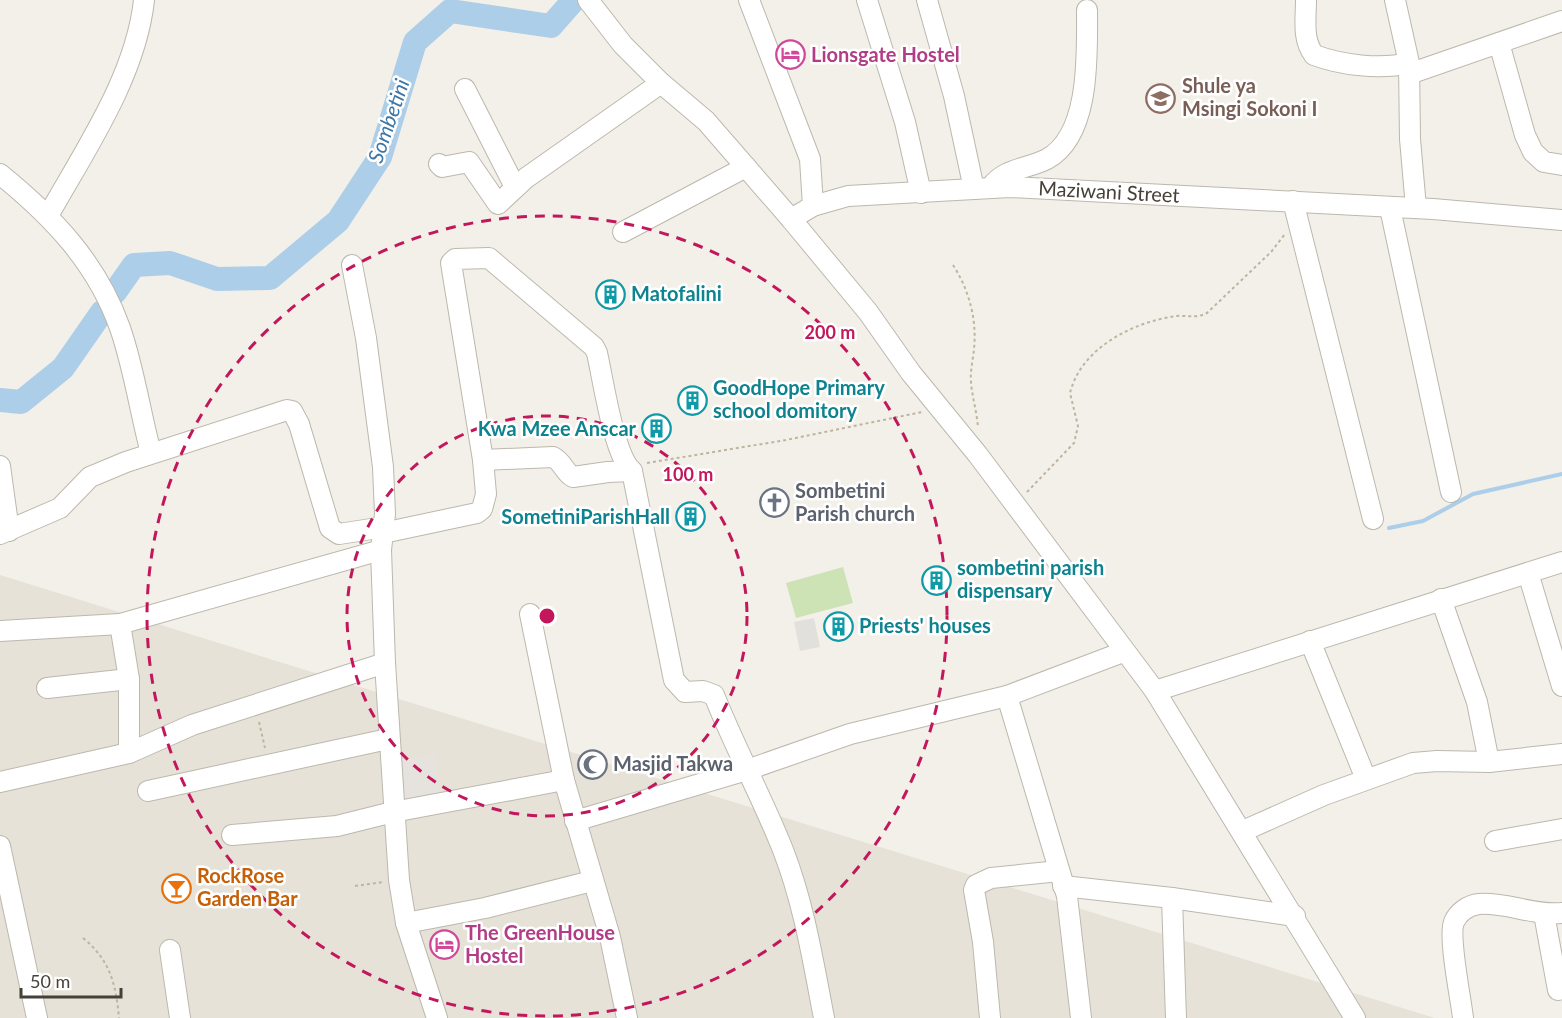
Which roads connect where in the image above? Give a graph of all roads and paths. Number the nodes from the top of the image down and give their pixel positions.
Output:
1 (144, 0) edge
2 (588, 0) edge
3 (749, 0) edge
4 (867, 0) edge
5 (927, 0) edge
6 (1306, 0) edge
7 (1395, 0) edge
8 (1087, 10) dead end
9 (1562, 21) edge
10 (1498, 43) junction
11 (1409, 68) junction
12 (661, 83) junction
13 (465, 89) dead end
14 (439, 164) dead end
15 (1562, 165) edge
16 (746, 168) junction
17 (0, 174) edge
18 (515, 187) junction
19 (982, 188) junction
20 (921, 193) junction
21 (813, 206) junction
22 (1390, 208) junction
23 (1295, 209) junction
24 (1425, 209) junction
25 (48, 216) junction
26 (791, 219) junction
27 (1562, 220) edge
28 (623, 232) dead end
29 (352, 264) dead end
30 (953, 265) dead end
31 (940, 408) junction
32 (151, 453) junction
33 (978, 454) junction
34 (483, 460) junction
35 (0, 466) edge
36 (629, 469) junction
37 (1451, 492) dead end
38 (1014, 505) junction
39 (1373, 519) dead end
40 (4, 532) edge
41 (383, 537) junction
42 (1562, 562) edge
43 (1528, 573) junction
44 (1441, 599) junction
45 (530, 614) dead end
46 (120, 624) junction
47 (0, 631) edge
48 (1310, 641) junction
49 (1123, 652) junction
50 (385, 663) junction
51 (129, 679) junction
52 (1562, 686) edge
53 (47, 688) dead end
54 (1155, 691) junction
55 (1007, 696) junction
56 (258, 719) dead end
57 (388, 739) junction
58 (129, 753) junction
59 (1562, 754) edge
60 (1489, 762) junction
61 (269, 766) junction
62 (747, 770) junction
63 (1366, 779) junction
64 (564, 780) junction
65 (0, 782) edge
66 (148, 791) dead end
67 (393, 812) junction
68 (574, 821) junction
69 (1562, 828) edge
70 (1243, 831) junction
71 (232, 835) dead end
72 (1495, 841) dead end
73 (0, 846) edge
74 (1061, 878) junction
75 (399, 880) junction
76 (592, 881) junction
77 (355, 886) dead end
78 (1172, 898) junction
79 (1553, 914) edge
80 (1295, 916) junction
81 (406, 923) junction
82 (83, 938) dead end
83 (170, 950) dead end
84 (1558, 990) dead end
85 (37, 1018) edge
86 (119, 1018) edge
87 (180, 1018) edge
88 (437, 1018) edge
89 (627, 1018) edge
90 (824, 1018) edge
91 (990, 1018) edge
92 (1081, 1018) edge
93 (1176, 1018) edge
94 (1355, 1018) edge
95 (1463, 1018) edge

1 - 25 street
2 - 12 street
3 - 21 street
4 - 20 street
5 - 19 street
6 - 11 street
7 - 11 street
8 - 19 street
9 - 10 street
10 - 11 street
10 - 15 street
11 - 24 street
12 - 16 street
12 - 18 street
13 - 18 street
14 - 18 street
16 - 26 street
16 - 28 street
17 - 25 street
19 - 20 street, Maziwani Street
19 - 23 street, Maziwani Street
20 - 21 street, Maziwani Street
21 - 26 street, Maziwani Street
22 - 23 street, Maziwani Street
22 - 24 street, Maziwani Street
22 - 37 street
23 - 38 path
23 - 39 street
24 - 27 street, Maziwani Street
25 - 32 street
26 - 31 street
29 - 41 street
30 - 33 path
31 - 33 street
31 - 36 path
32 - 40 street
32 - 41 street
33 - 38 street
34 - 36 street
34 - 36 street
34 - 41 street
35 - 40 street
36 - 62 street
38 - 49 street
41 - 46 street
41 - 50 street
42 - 43 street
43 - 44 street
43 - 52 street
44 - 48 street
44 - 60 street
45 - 64 street
46 - 47 street
46 - 51 street
48 - 54 street
48 - 63 street
49 - 54 street
49 - 55 street
50 - 57 street
50 - 58 street
51 - 53 street
51 - 58 street
54 - 70 street
55 - 62 street
55 - 74 street
56 - 61 path
57 - 61 street
57 - 67 street
58 - 65 street
59 - 60 street
60 - 63 street
61 - 66 street
62 - 68 street
62 - 90 street
63 - 70 street
64 - 67 street
64 - 68 street
67 - 71 street
67 - 75 street
68 - 76 street
69 - 72 street
70 - 80 street
73 - 85 street
74 - 78 street
74 - 91 street
74 - 92 street
75 - 77 path
75 - 81 street
76 - 81 street
76 - 89 street
78 - 80 street
78 - 93 street
79 - 84 street
79 - 95 street
80 - 94 street
81 - 88 street
82 - 86 path
83 - 87 street

